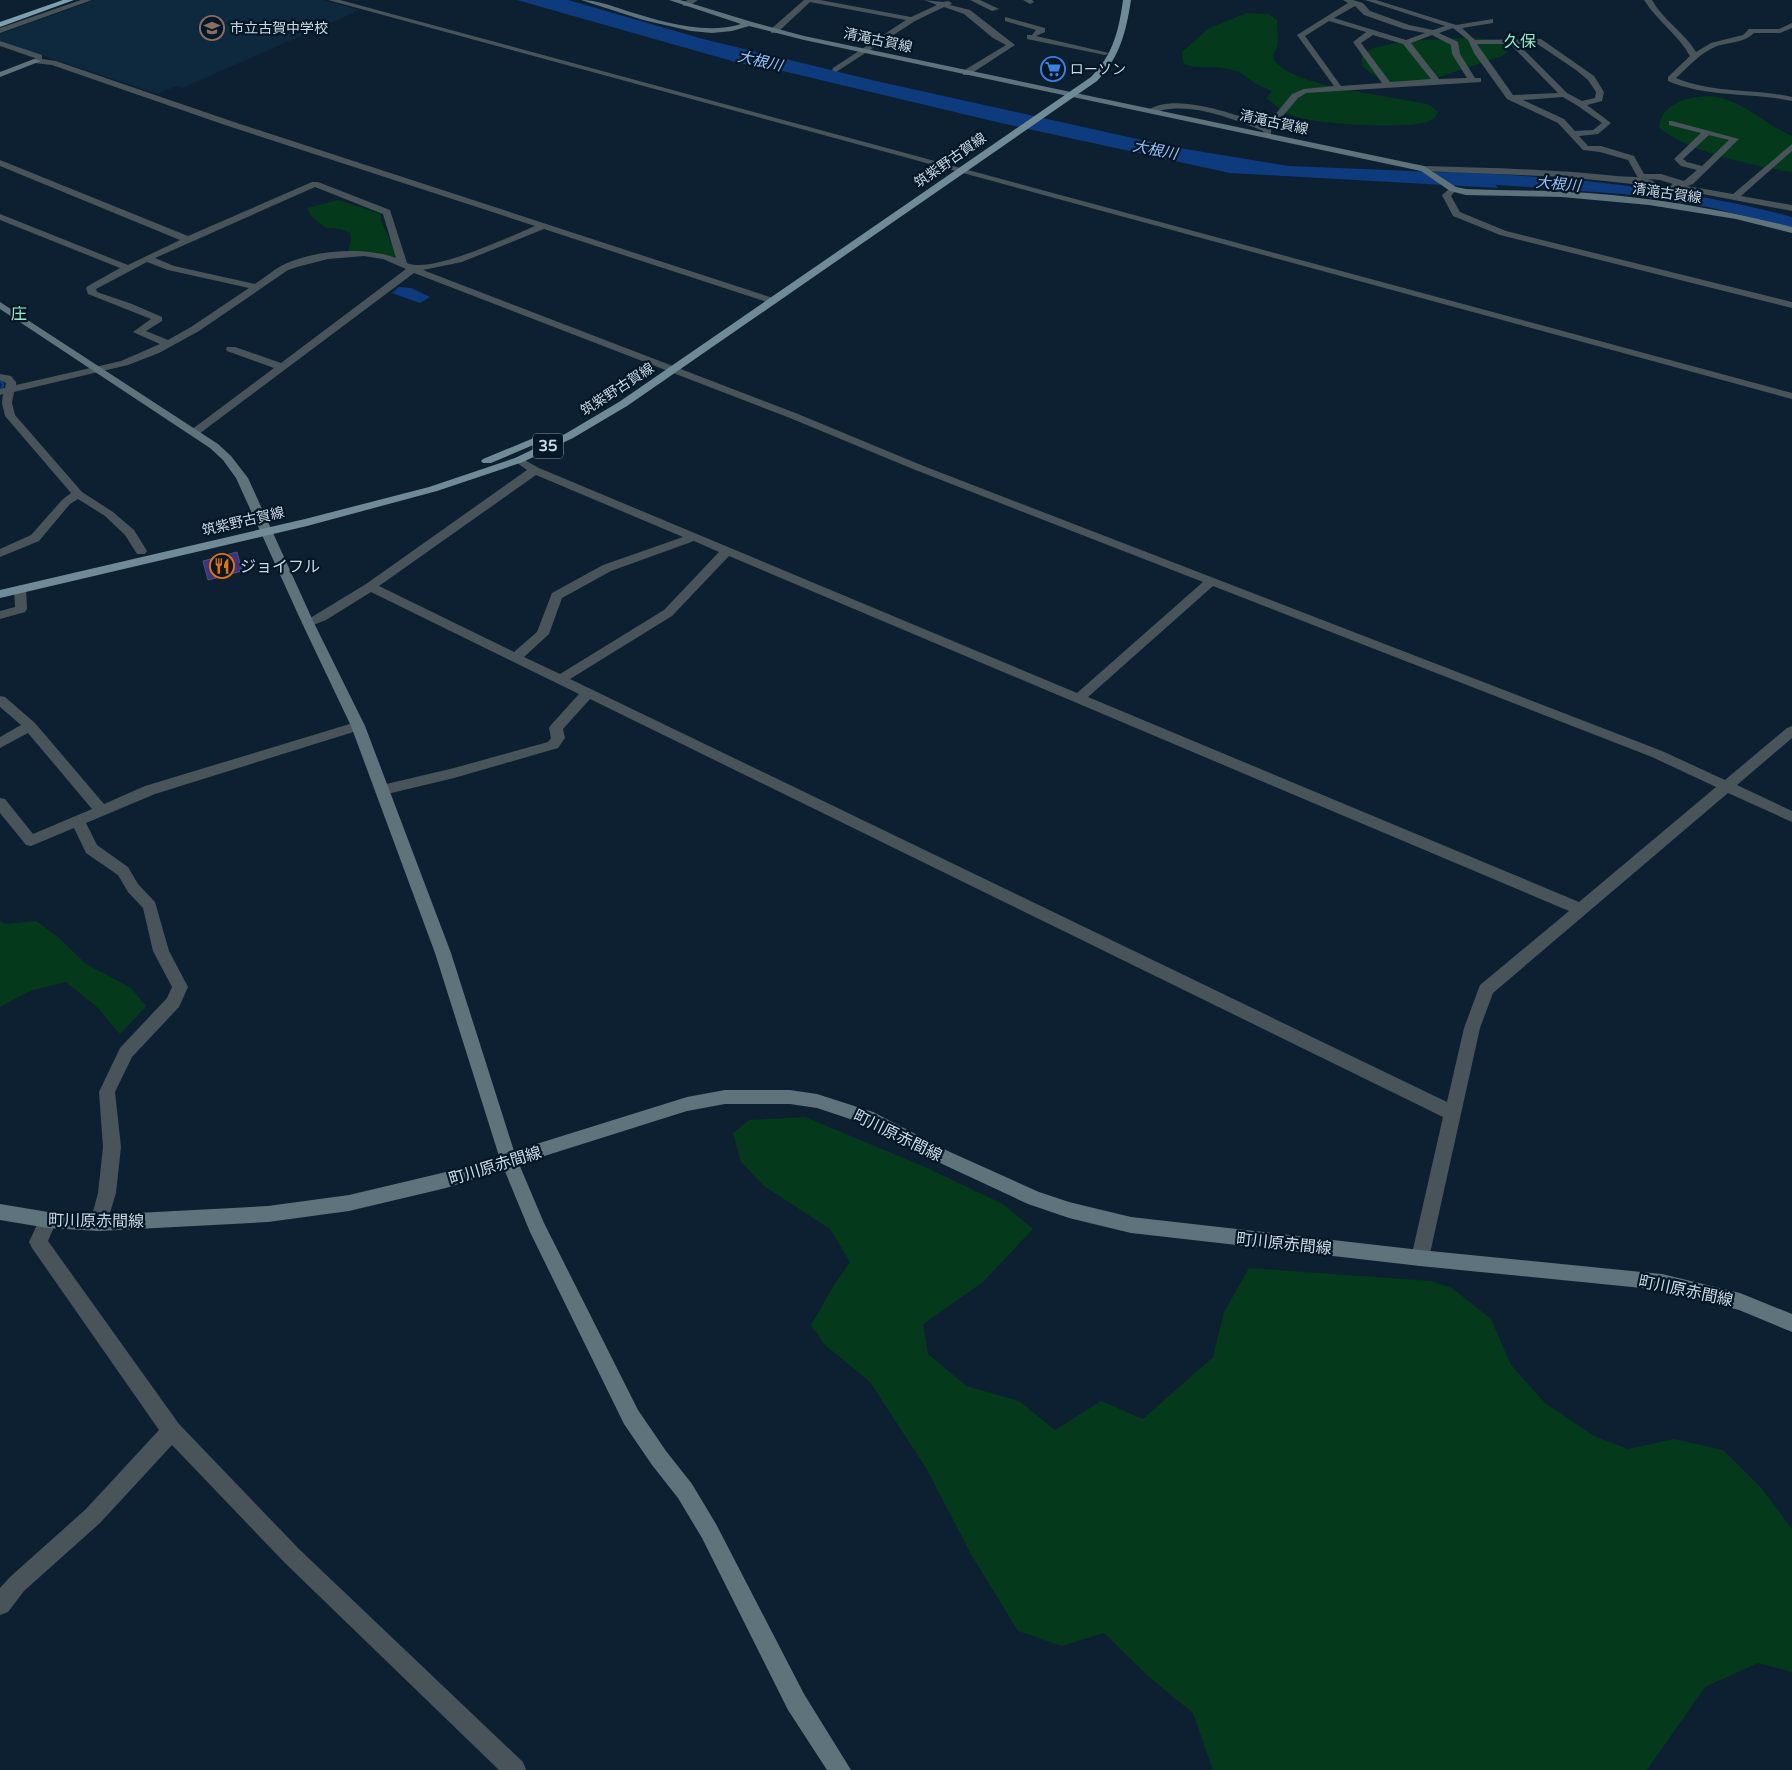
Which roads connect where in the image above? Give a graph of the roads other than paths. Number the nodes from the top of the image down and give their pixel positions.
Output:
1 (54, 0) edge
2 (70, 0) edge
3 (88, 0) edge
4 (332, 0) edge
5 (585, 0) edge
6 (673, 0) edge
7 (694, 0) edge
8 (928, 0) edge
9 (956, 0) edge
10 (974, 0) edge
11 (1127, 0) edge
12 (1369, 0) edge
13 (1648, 0) edge
14 (1350, 2) edge
15 (686, 4) junction
16 (944, 4) junction
17 (995, 9) dead end
18 (0, 19) edge
19 (912, 19) junction
20 (1008, 19) dead end
21 (1329, 19) junction
22 (1490, 21) dead end
23 (0, 24) edge
24 (749, 24) junction
25 (1792, 25) edge
26 (1455, 26) junction
27 (0, 31) edge
28 (774, 31) junction
29 (1372, 32) junction
30 (1431, 32) junction
31 (1021, 41) junction
32 (1406, 42) junction
33 (1472, 42) junction
34 (0, 43) edge
35 (1513, 43) junction
36 (1108, 44) dead end
37 (864, 51) junction
38 (1105, 53) junction
39 (1694, 56) junction
40 (37, 61) junction
41 (836, 70) dead end
42 (966, 73) junction
43 (0, 75) edge
44 (1472, 80) junction
45 (1496, 80) junction
46 (1437, 81) junction
47 (1388, 85) junction
48 (1339, 88) junction
49 (1061, 93) junction
50 (1072, 95) junction
51 (1564, 95) junction
52 (1511, 98) junction
53 (1792, 99) edge
54 (1580, 104) junction
55 (1672, 123) dead end
56 (1016, 128) junction
57 (1268, 132) junction
58 (1706, 132) junction
59 (1573, 134) junction
60 (1792, 146) edge
61 (0, 163) edge
62 (1703, 169) junction
63 (955, 170) junction
64 (1427, 170) junction
65 (1641, 176) junction
66 (1608, 177) junction
67 (1683, 186) junction
68 (1451, 188) junction
69 (1736, 196) junction
70 (1792, 208) edge
71 (0, 217) edge
72 (544, 226) junction
73 (1792, 230) edge
74 (189, 240) junction
75 (147, 258) junction
76 (408, 266) junction
77 (128, 268) junction
78 (256, 287) junction
79 (761, 298) junction
80 (773, 301) junction
81 (0, 305) edge
82 (1792, 305) edge
83 (169, 344) junction
84 (231, 349) dead end
85 (660, 366) junction
86 (282, 367) junction
87 (98, 368) junction
88 (673, 370) junction
89 (0, 377) edge
90 (5, 391) edge
91 (1792, 396) edge
92 (195, 432) junction
93 (519, 460) junction
94 (535, 470) junction
95 (78, 494) junction
96 (264, 528) junction
97 (694, 537) junction
98 (141, 551) junction
99 (727, 551) junction
100 (0, 553) edge
101 (1212, 581) junction
102 (0, 584) edge
103 (370, 586) junction
104 (20, 589) junction
105 (0, 594) edge
106 (0, 615) edge
107 (308, 623) junction
108 (516, 657) junction
109 (561, 680) junction
110 (588, 693) junction
111 (1078, 699) junction
112 (0, 700) edge
113 (30, 726) junction
114 (358, 726) junction
115 (1792, 731) edge
116 (0, 743) edge
117 (1728, 787) junction
118 (384, 790) junction
119 (0, 803) edge
120 (102, 811) junction
121 (1792, 817) edge
122 (78, 822) junction
123 (1582, 910) junction
124 (1452, 1113) junction
125 (509, 1161) junction
126 (0, 1212) edge
127 (48, 1220) junction
128 (99, 1223) junction
129 (1420, 1258) junction
130 (1792, 1323) edge
131 (172, 1431) junction
132 (0, 1604) edge
133 (515, 1770) edge
134 (840, 1770) edge

1 - 18 highway
2 - 23 highway
3 - 27 street
4 - 63 street
5 - 24 main road
6 - 15 main road, 清滝古賀線
7 - 15 street
8 - 16 street
9 - 16 street
10 - 17 street
11 - 50 main road, 筑紫野古賀線 / 35
12 - 26 street
13 - 39 street
14 - 21 street
14 - 30 street
15 - 24 main road, 清滝古賀線
16 - 19 street
16 - 31 street
19 - 28 street
19 - 37 street
20 - 31 street
21 - 29 street
21 - 48 street
22 - 26 street
24 - 28 main road, 清滝古賀線
25 - 39 street
26 - 30 street
26 - 33 street
28 - 37 main road, 清滝古賀線
29 - 32 street
29 - 47 street
30 - 32 street
30 - 44 street
31 - 38 street
31 - 42 street
32 - 46 street
33 - 35 street
33 - 45 street
34 - 40 street
35 - 51 street
35 - 54 street
36 - 38 main road, 筑紫野古賀線 / 35
37 - 41 street
37 - 42 main road, 清滝古賀線
38 - 49 main road, 筑紫野古賀線 / 35
39 - 53 street
40 - 43 main road
40 - 72 street
42 - 49 main road, 清滝古賀線
44 - 45 street
44 - 46 street
45 - 52 street
46 - 47 street
47 - 48 street
48 - 57 street
49 - 50 main road, 清滝古賀線
49 - 56 main road, 筑紫野古賀線 / 35
50 - 56 main road, 筑紫野古賀線 / 35
50 - 57 main road, 清滝古賀線
51 - 52 street
51 - 54 street
52 - 59 street
54 - 59 street
55 - 58 street
56 - 63 main road, 筑紫野古賀線 / 35
57 - 64 main road, 清滝古賀線
58 - 62 street
58 - 62 street
59 - 65 street
60 - 69 street
61 - 74 street
62 - 67 street
63 - 79 main road, 筑紫野古賀線 / 35
63 - 80 main road, 筑紫野古賀線 / 35
63 - 91 street
64 - 66 street
64 - 68 main road, 清滝古賀線
65 - 66 street
65 - 67 street
66 - 67 street
67 - 69 street
68 - 73 main road, 清滝古賀線
68 - 82 street
69 - 70 street
71 - 77 street
72 - 76 street
72 - 79 street
74 - 75 street
74 - 76 street
75 - 77 street
75 - 78 street
76 - 78 street
76 - 85 street
76 - 86 street
77 - 83 street
78 - 83 street
79 - 80 street
79 - 85 main road, 筑紫野古賀線 / 35
80 - 88 main road, 筑紫野古賀線 / 35
81 - 87 main road
83 - 87 street
84 - 86 street
85 - 88 street
85 - 96 main road, 筑紫野古賀線 / 35
86 - 92 street
87 - 90 street
87 - 92 main road
88 - 93 main road, 筑紫野古賀線 / 35
88 - 101 street
89 - 90 street
90 - 95 street
92 - 96 main road
93 - 94 street
93 - 96 main road, 筑紫野古賀線 / 35
94 - 97 street
94 - 103 street
95 - 98 street
95 - 100 street
96 - 98 main road, 筑紫野古賀線 / 35
96 - 104 main road, 筑紫野古賀線 / 35
96 - 107 main road
97 - 99 street
97 - 108 street
98 - 102 main road, 筑紫野古賀線 / 35
99 - 109 street
99 - 111 street
101 - 111 street
101 - 117 street
103 - 107 street
103 - 108 street
104 - 105 main road, 筑紫野古賀線 / 35
104 - 106 street
107 - 114 main road
108 - 109 street
109 - 110 street
110 - 118 street
110 - 124 street
111 - 123 street
112 - 113 street
113 - 116 street
113 - 120 street
114 - 118 main road
114 - 120 street
115 - 117 street
117 - 121 street
117 - 123 street
118 - 125 main road
119 - 122 street
120 - 122 street
122 - 128 street
123 - 124 street
124 - 129 street
125 - 128 main road, 町川原赤間線
125 - 129 main road, 町川原赤間線
125 - 134 main road
126 - 127 main road, 町川原赤間線
127 - 128 main road, 町川原赤間線
127 - 131 street
129 - 130 main road, 町川原赤間線
131 - 132 street
131 - 133 street

